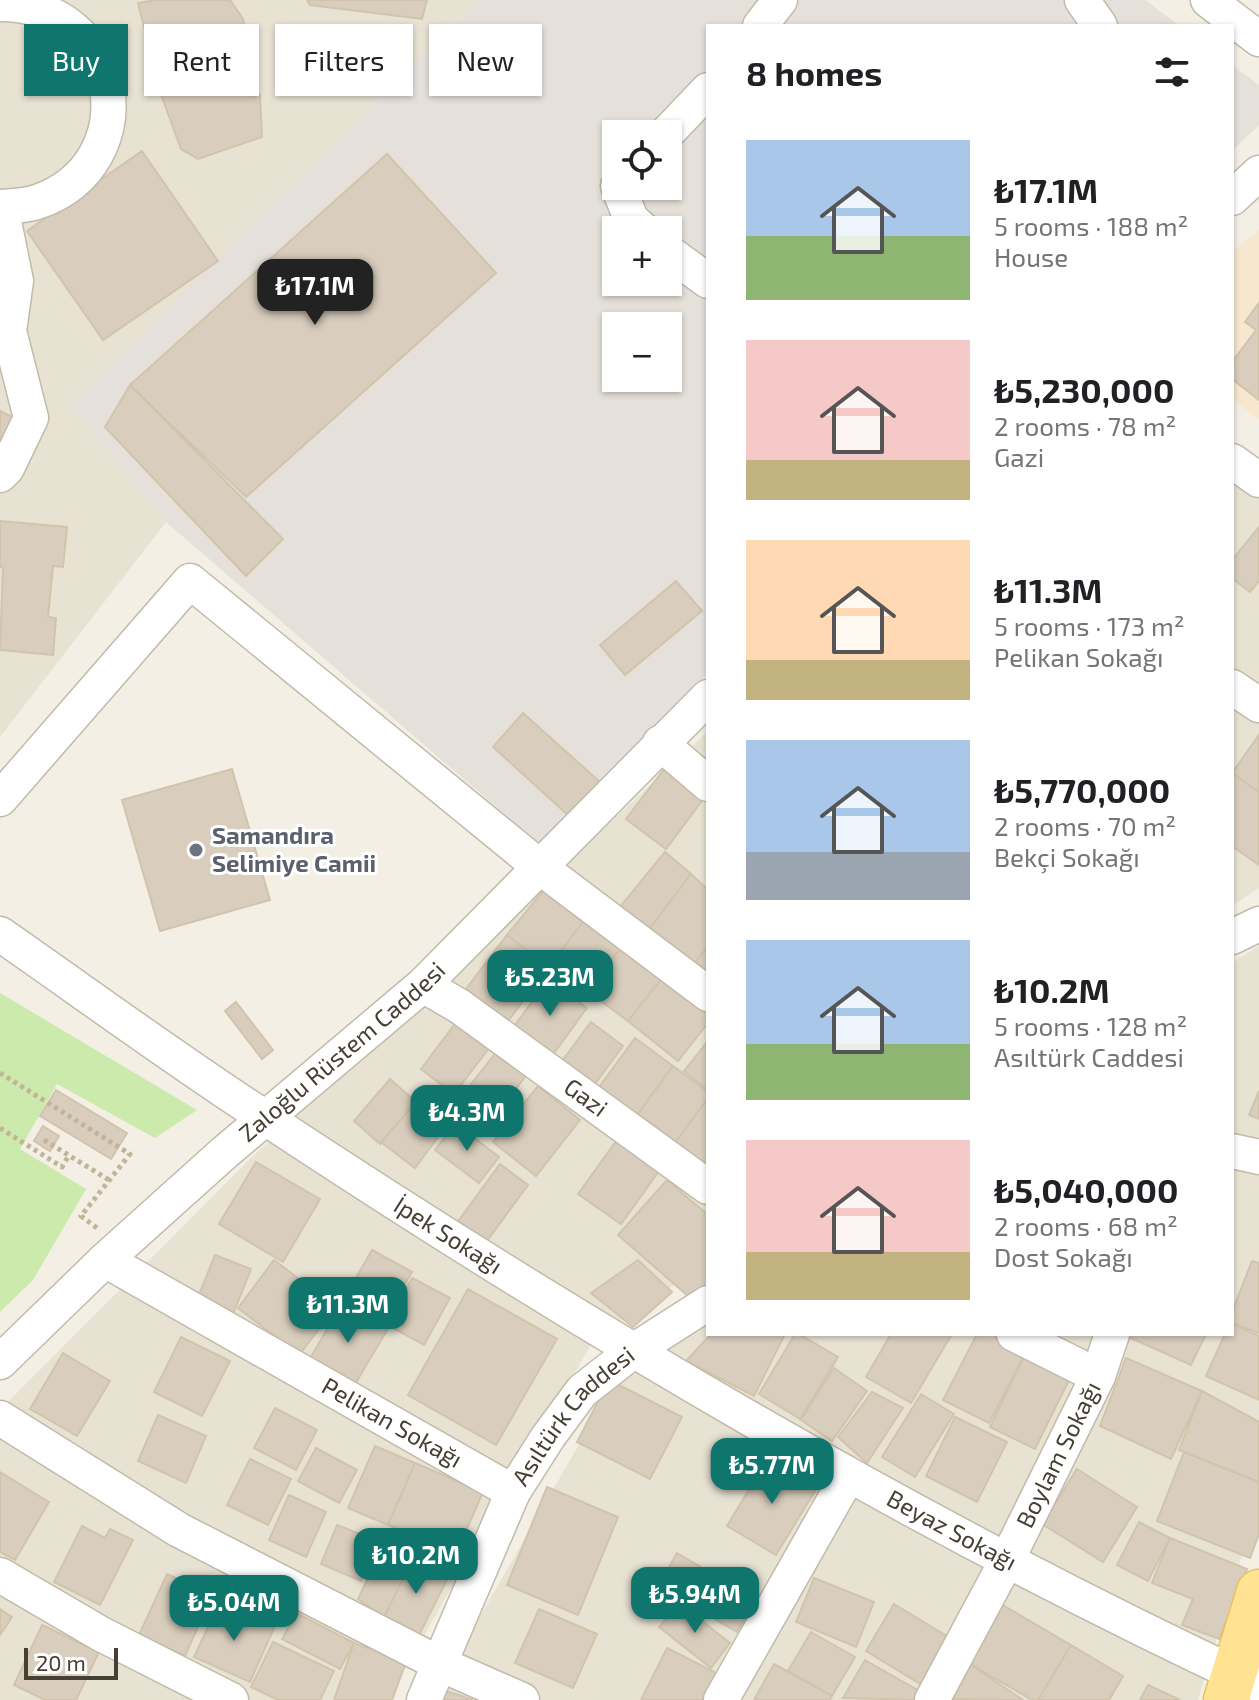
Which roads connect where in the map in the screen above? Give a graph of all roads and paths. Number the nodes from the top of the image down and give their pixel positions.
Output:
1 (780, 0) edge
2 (1082, 0) edge
3 (1208, 0) edge
4 (0, 4) edge
5 (762, 24) edge
6 (1099, 24) edge
7 (1259, 39) edge
8 (706, 92) edge
9 (679, 120) edge
10 (1259, 173) edge
11 (1234, 196) edge
12 (1, 207) edge
13 (682, 262) edge
14 (706, 280) edge
15 (1234, 462) edge
16 (0, 475) edge
17 (1259, 480) edge
18 (1234, 688) edge
19 (706, 699) edge
20 (1259, 705) edge
21 (660, 743) junction
22 (706, 782) edge
23 (0, 799) edge
24 (541, 868) junction
25 (1259, 924) edge
26 (0, 934) edge
27 (1234, 936) edge
28 (423, 985) junction
29 (706, 992) edge
30 (0, 1073) edge
31 (265, 1118) junction
32 (0, 1128) edge
33 (44, 1140) dead end
34 (1234, 1151) edge
35 (69, 1155) junction
36 (1259, 1157) edge
37 (109, 1180) junction
38 (706, 1186) edge
39 (87, 1209) dead end
40 (105, 1260) junction
41 (706, 1304) edge
42 (1018, 1336) edge
43 (1111, 1336) edge
44 (633, 1351) junction
45 (0, 1362) edge
46 (1098, 1376) junction
47 (0, 1418) edge
48 (848, 1476) junction
49 (513, 1492) junction
50 (1007, 1560) junction
51 (0, 1575) edge
52 (1259, 1592) edge
53 (440, 1664) junction
54 (1240, 1686) edge
55 (231, 1700) edge
56 (424, 1700) edge
57 (522, 1700) edge
58 (721, 1700) edge
59 (932, 1700) edge

1 - 5 street
2 - 6 street
3 - 7 street
4 - 12 street
8 - 9 street
10 - 11 street
12 - 16 street
13 - 14 street
15 - 17 street
18 - 20 street
19 - 21 street, Zaloğlu Rüstem Caddesi
21 - 22 street
21 - 24 street, Zaloğlu Rüstem Caddesi
23 - 24 street
24 - 28 street, Zaloğlu Rüstem Caddesi
24 - 29 street
25 - 27 street
26 - 31 street, İpek Sokağı
28 - 31 street, Zaloğlu Rüstem Caddesi
28 - 38 street, Gazi
30 - 37 path
31 - 40 street, Zaloğlu Rüstem Caddesi
31 - 44 street, İpek Sokağı
32 - 35 path
33 - 35 path
34 - 36 street
35 - 37 path
37 - 39 path
40 - 45 street, Zaloğlu Rüstem Caddesi
40 - 49 street, Pelikan Sokağı
41 - 44 street, Asıltürk Caddesi
42 - 46 street
43 - 46 street, Boylam Sokağı
44 - 48 street, Beyaz Sokağı
44 - 49 street, Asıltürk Caddesi
46 - 50 street, Boylam Sokağı
47 - 53 street
48 - 50 street, Beyaz Sokağı
48 - 58 street
49 - 53 street, Asıltürk Caddesi
50 - 54 street, Beyaz Sokağı
50 - 59 street, Boylam Sokağı
51 - 55 street
52 - 54 main road
53 - 56 street, Asıltürk Caddesi
53 - 57 street

